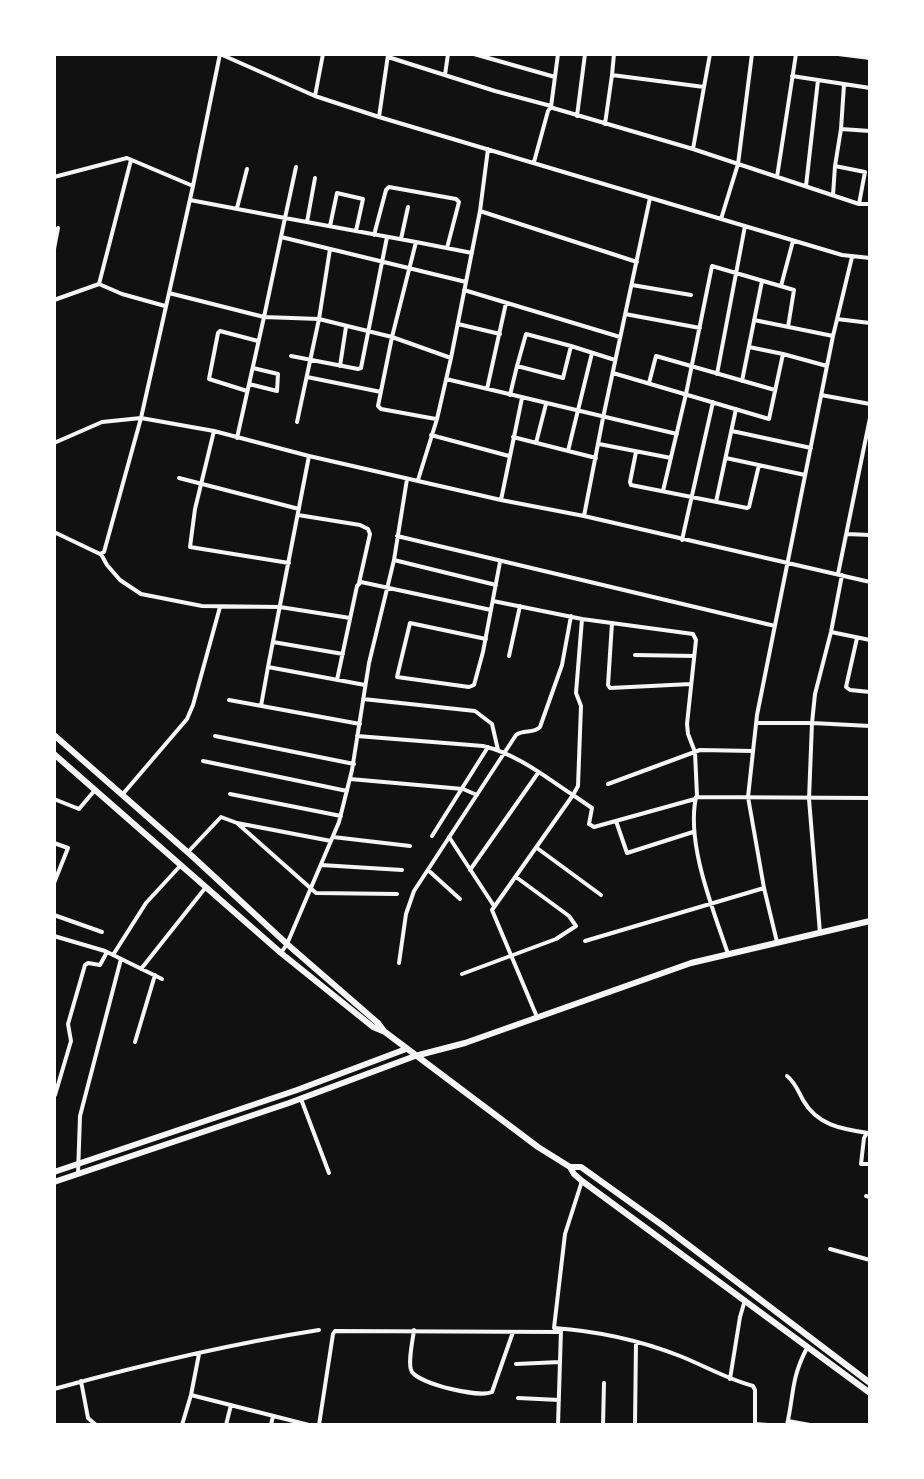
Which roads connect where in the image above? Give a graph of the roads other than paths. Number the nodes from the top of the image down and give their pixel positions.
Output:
1 (220, 54) edge
2 (324, 54) edge
3 (448, 54) edge
4 (475, 54) edge
5 (558, 54) edge
6 (585, 54) edge
7 (614, 54) edge
8 (710, 54) edge
9 (752, 54) edge
10 (795, 54) edge
11 (838, 54) edge
12 (388, 55) edge
13 (870, 58) edge
14 (445, 75) junction
15 (612, 75) junction
16 (792, 76) junction
17 (555, 77) junction
18 (818, 80) junction
19 (844, 86) junction
20 (704, 87) junction
21 (870, 88) edge
22 (315, 96) junction
23 (551, 107) junction
24 (577, 116) junction
25 (379, 117) junction
26 (605, 124) junction
27 (870, 128) edge
28 (841, 129) junction
29 (488, 149) junction
30 (693, 149) junction
31 (131, 160) junction
32 (534, 162) junction
33 (738, 164) junction
34 (835, 166) junction
35 (296, 167) dead end
36 (247, 169) dead end
37 (54, 177) edge
38 (777, 177) junction
39 (315, 178) dead end
40 (194, 186) junction
41 (806, 186) junction
42 (832, 195) junction
43 (650, 198) junction
44 (190, 200) junction
45 (859, 204) junction
46 (870, 204) edge
47 (408, 207) dead end
48 (237, 208) junction
49 (480, 211) junction
50 (285, 218) junction
51 (721, 219) junction
52 (307, 222) junction
53 (330, 226) junction
54 (745, 226) junction
55 (58, 228) dead end
56 (356, 231) junction
57 (374, 235) junction
58 (281, 237) junction
59 (387, 237) junction
60 (401, 239) junction
61 (793, 241) junction
62 (416, 242) junction
63 (447, 248) junction
64 (54, 249) edge
65 (330, 249) junction
66 (472, 253) junction
67 (852, 257) junction
68 (870, 258) edge
69 (638, 262) junction
70 (382, 263) junction
71 (409, 269) junction
72 (736, 273) junction
73 (762, 281) junction
74 (466, 282) junction
75 (99, 284) junction
76 (632, 285) junction
77 (781, 287) junction
78 (464, 290) junction
79 (169, 293) junction
80 (691, 295) dead end
81 (54, 300) edge
82 (506, 303) junction
83 (165, 306) junction
84 (625, 314) junction
85 (264, 317) junction
86 (319, 319) junction
87 (837, 319) junction
88 (754, 320) junction
89 (870, 323) edge
90 (458, 324) junction
91 (346, 327) junction
92 (788, 327) junction
93 (700, 328) junction
94 (369, 332) junction
95 (500, 334) junction
96 (833, 336) junction
97 (392, 337) junction
98 (620, 337) junction
99 (258, 341) junction
100 (571, 346) junction
101 (749, 347) junction
102 (592, 353) junction
103 (783, 354) junction
104 (291, 356) dead end
105 (451, 358) junction
106 (311, 360) junction
107 (615, 360) junction
108 (340, 366) junction
109 (517, 366) junction
110 (827, 366) junction
111 (692, 367) junction
112 (252, 368) junction
113 (613, 373) junction
114 (717, 374) junction
115 (307, 377) junction
116 (446, 379) junction
117 (742, 381) junction
118 (649, 383) junction
119 (249, 384) junction
120 (487, 389) junction
121 (775, 390) junction
122 (247, 391) junction
123 (381, 392) junction
124 (510, 394) junction
125 (686, 394) junction
126 (821, 395) junction
127 (522, 398) junction
128 (713, 402) junction
129 (546, 404) junction
130 (870, 404) edge
131 (736, 409) junction
132 (578, 411) junction
133 (141, 418) junction
134 (603, 418) junction
135 (870, 418) edge
136 (436, 419) junction
137 (297, 422) dead end
138 (732, 430) junction
139 (214, 431) junction
140 (677, 434) junction
141 (431, 435) junction
142 (513, 437) junction
143 (868, 437) edge
144 (237, 438) junction
145 (54, 442) edge
146 (536, 442) junction
147 (599, 444) junction
148 (811, 448) junction
149 (568, 451) junction
150 (636, 452) junction
151 (309, 456) junction
152 (509, 456) junction
153 (596, 458) junction
154 (671, 458) junction
155 (726, 458) junction
156 (759, 465) junction
157 (805, 475) junction
158 (179, 478) dead end
159 (407, 479) junction
160 (418, 480) junction
161 (201, 483) junction
162 (663, 491) junction
163 (692, 497) junction
164 (501, 500) junction
165 (716, 502) junction
166 (299, 509) junction
167 (298, 515) junction
168 (585, 516) junction
169 (54, 532) edge
170 (847, 534) junction
171 (397, 536) junction
172 (870, 536) edge
173 (682, 540) junction
174 (101, 554) junction
175 (394, 560) junction
176 (500, 562) junction
177 (787, 562) junction
178 (289, 563) junction
179 (840, 575) junction
180 (870, 582) edge
181 (359, 583) junction
182 (496, 585) junction
183 (386, 588) junction
184 (493, 601) junction
185 (220, 606) junction
186 (520, 606) junction
187 (280, 607) junction
188 (491, 610) junction
189 (571, 616) junction
190 (351, 618) junction
191 (582, 619) junction
192 (612, 622) junction
193 (775, 626) junction
194 (831, 632) junction
195 (857, 638) junction
196 (486, 639) junction
197 (870, 640) edge
198 (273, 642) junction
199 (343, 654) junction
200 (635, 655) dead end
201 (509, 656) dead end
202 (694, 656) junction
203 (268, 667) junction
204 (337, 680) junction
205 (691, 684) junction
206 (366, 685) junction
207 (870, 692) edge
208 (363, 699) junction
209 (229, 700) dead end
210 (261, 706) junction
211 (756, 723) junction
212 (812, 723) junction
213 (360, 724) junction
214 (870, 726) edge
215 (54, 735) edge
216 (215, 736) dead end
217 (357, 736) junction
218 (488, 747) junction
219 (498, 750) junction
220 (753, 751) junction
221 (696, 752) junction
222 (505, 753) junction
223 (55, 756) edge
224 (203, 761) dead end
225 (354, 764) junction
226 (538, 772) junction
227 (350, 779) junction
228 (608, 784) dead end
229 (95, 789) junction
230 (463, 789) junction
231 (347, 791) junction
232 (230, 794) dead end
233 (477, 795) junction
234 (573, 795) junction
235 (121, 796) junction
236 (696, 797) junction
237 (748, 797) junction
238 (870, 798) edge
239 (54, 799) edge
240 (809, 799) junction
241 (341, 816) junction
242 (616, 821) junction
243 (237, 823) junction
244 (160, 829) junction
245 (693, 832) junction
246 (432, 836) dead end
247 (449, 837) junction
248 (152, 839) junction
249 (332, 839) junction
250 (54, 843) edge
251 (410, 846) dead end
252 (537, 848) junction
253 (188, 852) junction
254 (181, 864) junction
255 (321, 866) junction
256 (402, 870) dead end
257 (429, 870) junction
258 (470, 870) junction
259 (516, 877) junction
260 (54, 883) edge
261 (206, 887) junction
262 (310, 888) junction
263 (764, 888) junction
264 (397, 894) dead end
265 (601, 895) dead end
266 (460, 899) dead end
267 (711, 903) junction
268 (494, 906) junction
269 (54, 915) edge
270 (870, 921) edge
271 (102, 932) dead end
272 (820, 933) junction
273 (54, 936) edge
274 (585, 941) dead end
275 (777, 942) junction
276 (287, 944) junction
277 (106, 952) junction
278 (281, 953) junction
279 (728, 954) junction
280 (113, 955) junction
281 (510, 955) junction
282 (121, 959) junction
283 (399, 963) dead end
284 (141, 969) junction
285 (462, 974) dead end
286 (155, 975) junction
287 (162, 979) dead end
288 (537, 1017) junction
289 (385, 1032) junction
290 (135, 1042) dead end
291 (406, 1048) junction
292 (415, 1056) junction
293 (54, 1069) edge
294 (62, 1070) junction
295 (788, 1076) dead end
296 (55, 1095) edge
297 (301, 1099) junction
298 (869, 1132) edge
299 (78, 1164) junction
300 (870, 1164) edge
301 (570, 1167) junction
302 (54, 1172) edge
303 (328, 1173) dead end
304 (78, 1174) junction
305 (582, 1181) junction
306 (54, 1182) edge
307 (830, 1249) dead end
308 (870, 1260) edge
309 (745, 1299) junction
310 (319, 1330) dead end
311 (414, 1330) junction
312 (561, 1330) junction
313 (513, 1332) junction
314 (636, 1342) junction
315 (807, 1348) junction
316 (199, 1354) junction
317 (560, 1362) junction
318 (516, 1364) dead end
319 (730, 1378) junction
320 (81, 1381) junction
321 (604, 1383) dead end
322 (870, 1383) edge
323 (54, 1389) edge
324 (870, 1393) edge
325 (191, 1395) junction
326 (518, 1398) dead end
327 (559, 1400) junction
328 (231, 1405) junction
329 (273, 1416) junction
330 (787, 1423) edge
331 (96, 1425) edge
332 (182, 1425) edge
333 (226, 1425) edge
334 (271, 1425) edge
335 (309, 1425) edge
336 (319, 1425) edge
337 (558, 1425) edge
338 (603, 1425) edge
339 (635, 1425) edge
340 (755, 1425) edge
341 (768, 1425) edge
342 (810, 1425) edge

1 - 22 street
1 - 40 street
2 - 22 street
3 - 14 street
4 - 17 street
5 - 17 street
6 - 24 street
7 - 15 street
8 - 20 street
9 - 33 street
10 - 16 street
11 - 13 street
12 - 14 street
12 - 25 street
14 - 23 street
15 - 20 street
15 - 26 street
16 - 18 street
16 - 38 street
17 - 23 street
18 - 19 street
18 - 41 street
19 - 21 street
19 - 28 street
20 - 30 street
22 - 25 street
23 - 24 street
23 - 32 street
24 - 26 street
25 - 29 street
26 - 30 street
27 - 28 street
28 - 34 street
29 - 32 street
29 - 49 street
30 - 33 street
31 - 37 street
31 - 40 street
31 - 75 street
32 - 43 street
33 - 38 street
33 - 51 street
34 - 42 street
34 - 45 street
35 - 50 street
36 - 48 street
38 - 41 street
39 - 52 street
40 - 44 street
41 - 42 street
42 - 45 street
43 - 51 street
43 - 69 street
44 - 48 street
44 - 79 street
45 - 46 street
47 - 60 street
48 - 50 street
49 - 66 street
49 - 69 street
50 - 52 street
50 - 58 street
51 - 54 street
52 - 53 street
53 - 56 street
53 - 56 street
54 - 61 street
54 - 72 street
55 - 64 street
56 - 57 street
57 - 59 street
57 - 63 street
58 - 65 street
58 - 85 street
59 - 60 street
59 - 70 street
60 - 62 street
61 - 67 street
61 - 77 street
62 - 63 street
62 - 71 street
63 - 66 street
65 - 70 street
65 - 86 street
66 - 74 street
67 - 68 street
67 - 87 street
69 - 76 street
70 - 71 street
70 - 94 street
71 - 74 street
71 - 97 street
72 - 73 street
72 - 93 street
72 - 114 street
73 - 77 street
73 - 88 street
74 - 78 street
75 - 81 street
75 - 83 street
76 - 80 street
76 - 84 street
77 - 92 street
78 - 82 street
78 - 90 street
79 - 83 street
79 - 85 street
82 - 95 street
82 - 98 street
83 - 133 street
84 - 93 street
84 - 98 street
85 - 86 street
85 - 99 street
86 - 91 street
86 - 106 street
87 - 89 street
87 - 96 street
88 - 92 street
88 - 101 street
90 - 95 street
90 - 105 street
91 - 94 street
91 - 108 street
92 - 96 street
93 - 111 street
94 - 97 street
94 - 108 street
95 - 120 street
96 - 110 street
97 - 105 street
97 - 123 street
98 - 107 street
99 - 112 street
99 - 122 street
100 - 102 street
100 - 109 street
100 - 109 street
101 - 103 street
101 - 117 street
102 - 107 street
102 - 132 street
103 - 110 street
103 - 121 street
104 - 106 street
105 - 116 street
106 - 108 street
106 - 115 street
107 - 113 street
109 - 124 street
110 - 126 street
111 - 114 street
111 - 118 street
111 - 125 street
112 - 119 street
112 - 119 street
113 - 118 street
113 - 134 street
114 - 117 street
115 - 123 street
115 - 137 street
116 - 120 street
116 - 136 street
117 - 121 street
118 - 125 street
119 - 122 street
120 - 124 street
121 - 131 street
122 - 144 street
123 - 136 street
124 - 127 street
125 - 128 street
125 - 140 street
126 - 130 street
126 - 148 street
127 - 129 street
127 - 142 street
128 - 131 street
128 - 163 street
129 - 132 street
129 - 146 street
131 - 138 street
132 - 134 street
132 - 149 street
133 - 139 street
133 - 145 street
133 - 174 street
134 - 140 street
134 - 147 street
135 - 143 street
136 - 141 street
138 - 148 street
138 - 155 street
139 - 144 street
139 - 161 street
140 - 154 street
141 - 152 street
141 - 160 street
142 - 146 street
142 - 152 street
143 - 170 street
144 - 151 street
146 - 149 street
147 - 150 street
147 - 153 street
148 - 157 street
149 - 153 street
150 - 154 street
150 - 162 street
151 - 159 street
151 - 166 street
152 - 164 street
153 - 168 street
154 - 162 street
155 - 156 street
155 - 165 street
156 - 157 street
156 - 165 street
157 - 177 street
158 - 161 street
159 - 160 street
159 - 171 street
160 - 164 street
161 - 166 street
161 - 178 street
162 - 163 street
163 - 165 street
163 - 173 street
164 - 168 street
166 - 167 street
167 - 178 street
167 - 181 street
168 - 173 street
169 - 174 street
170 - 172 street
170 - 179 street
171 - 175 street
171 - 176 street
173 - 177 street
174 - 185 street
175 - 182 street
175 - 183 street
176 - 182 street
176 - 193 street
177 - 179 street
177 - 193 street
178 - 187 street
179 - 180 street
179 - 194 street
181 - 183 street
181 - 190 street
182 - 184 street
183 - 188 street
183 - 206 street
184 - 186 street
184 - 188 street
185 - 187 street
185 - 235 street
186 - 189 street
186 - 201 street
187 - 190 street
187 - 198 street
188 - 196 street
189 - 191 street
189 - 222 street
190 - 199 street
191 - 192 street
191 - 234 street
192 - 202 street
192 - 205 street
193 - 211 street
194 - 195 street
194 - 212 street
195 - 197 street
195 - 207 street
196 - 196 street
198 - 199 street
198 - 203 street
199 - 204 street
200 - 202 street
202 - 205 street
203 - 204 street
203 - 210 street
204 - 206 street
205 - 221 street
206 - 208 street
208 - 213 street
208 - 219 street
209 - 210 street
210 - 213 street
211 - 212 street
211 - 220 street
212 - 214 street
212 - 240 street
213 - 217 street
215 - 235 main road
216 - 225 street
217 - 218 street
217 - 225 street
218 - 219 street
218 - 230 street
219 - 222 street
220 - 221 street
220 - 237 street
221 - 228 street
221 - 236 street
222 - 226 street
222 - 233 street
223 - 229 main road
224 - 231 street
225 - 227 street
226 - 234 street
226 - 258 street
227 - 230 street
227 - 231 street
229 - 239 street
229 - 248 main road
230 - 233 street
230 - 246 street
231 - 241 street
232 - 241 street
233 - 247 street
234 - 242 street
234 - 252 street
235 - 244 main road
236 - 237 street
236 - 242 street
236 - 245 street
237 - 240 street
237 - 263 street
238 - 240 street
240 - 272 street
241 - 249 street
242 - 245 street
243 - 249 street
243 - 253 street
243 - 262 street
244 - 248 main road
244 - 253 main road
245 - 267 street
247 - 257 street
247 - 258 street
248 - 254 main road
249 - 251 street
249 - 255 street
250 - 260 street
252 - 259 street
252 - 265 street
253 - 276 main road
254 - 261 main road
254 - 280 street
255 - 256 street
255 - 262 street
257 - 266 street
257 - 283 street
258 - 268 street
259 - 268 street
259 - 281 street
261 - 278 main road
261 - 284 street
262 - 264 street
262 - 276 street
263 - 267 street
263 - 275 street
267 - 274 street
267 - 279 street
268 - 281 street
269 - 271 street
270 - 272 main road
272 - 275 main road
273 - 277 street
275 - 279 main road
276 - 278 street
276 - 289 main road
277 - 280 street
277 - 294 street
278 - 289 main road
279 - 288 main road
280 - 282 street
281 - 285 street
281 - 288 street
282 - 284 street
282 - 299 street
284 - 286 street
286 - 287 street
286 - 290 street
288 - 292 main road
289 - 291 main road
291 - 292 main road
291 - 299 main road
292 - 297 main road
292 - 301 main road
293 - 294 street
294 - 296 street
295 - 298 street
297 - 303 street
297 - 304 main road
298 - 300 street
299 - 302 main road
299 - 304 street
301 - 305 main road
301 - 322 main road
304 - 306 main road
305 - 309 main road
305 - 312 street
307 - 308 street
309 - 315 main road
309 - 319 street
310 - 316 street
311 - 313 street
311 - 313 street
311 - 336 street
312 - 313 street
312 - 314 street
312 - 317 street
314 - 319 street
314 - 339 street
315 - 324 main road
315 - 330 street
316 - 320 street
316 - 325 street
317 - 318 street
317 - 327 street
319 - 340 street
320 - 323 street
320 - 331 street
321 - 338 street
325 - 328 street
325 - 332 street
326 - 327 street
327 - 337 street
328 - 329 street
328 - 333 street
329 - 334 street
329 - 335 street
330 - 342 street
340 - 341 street

